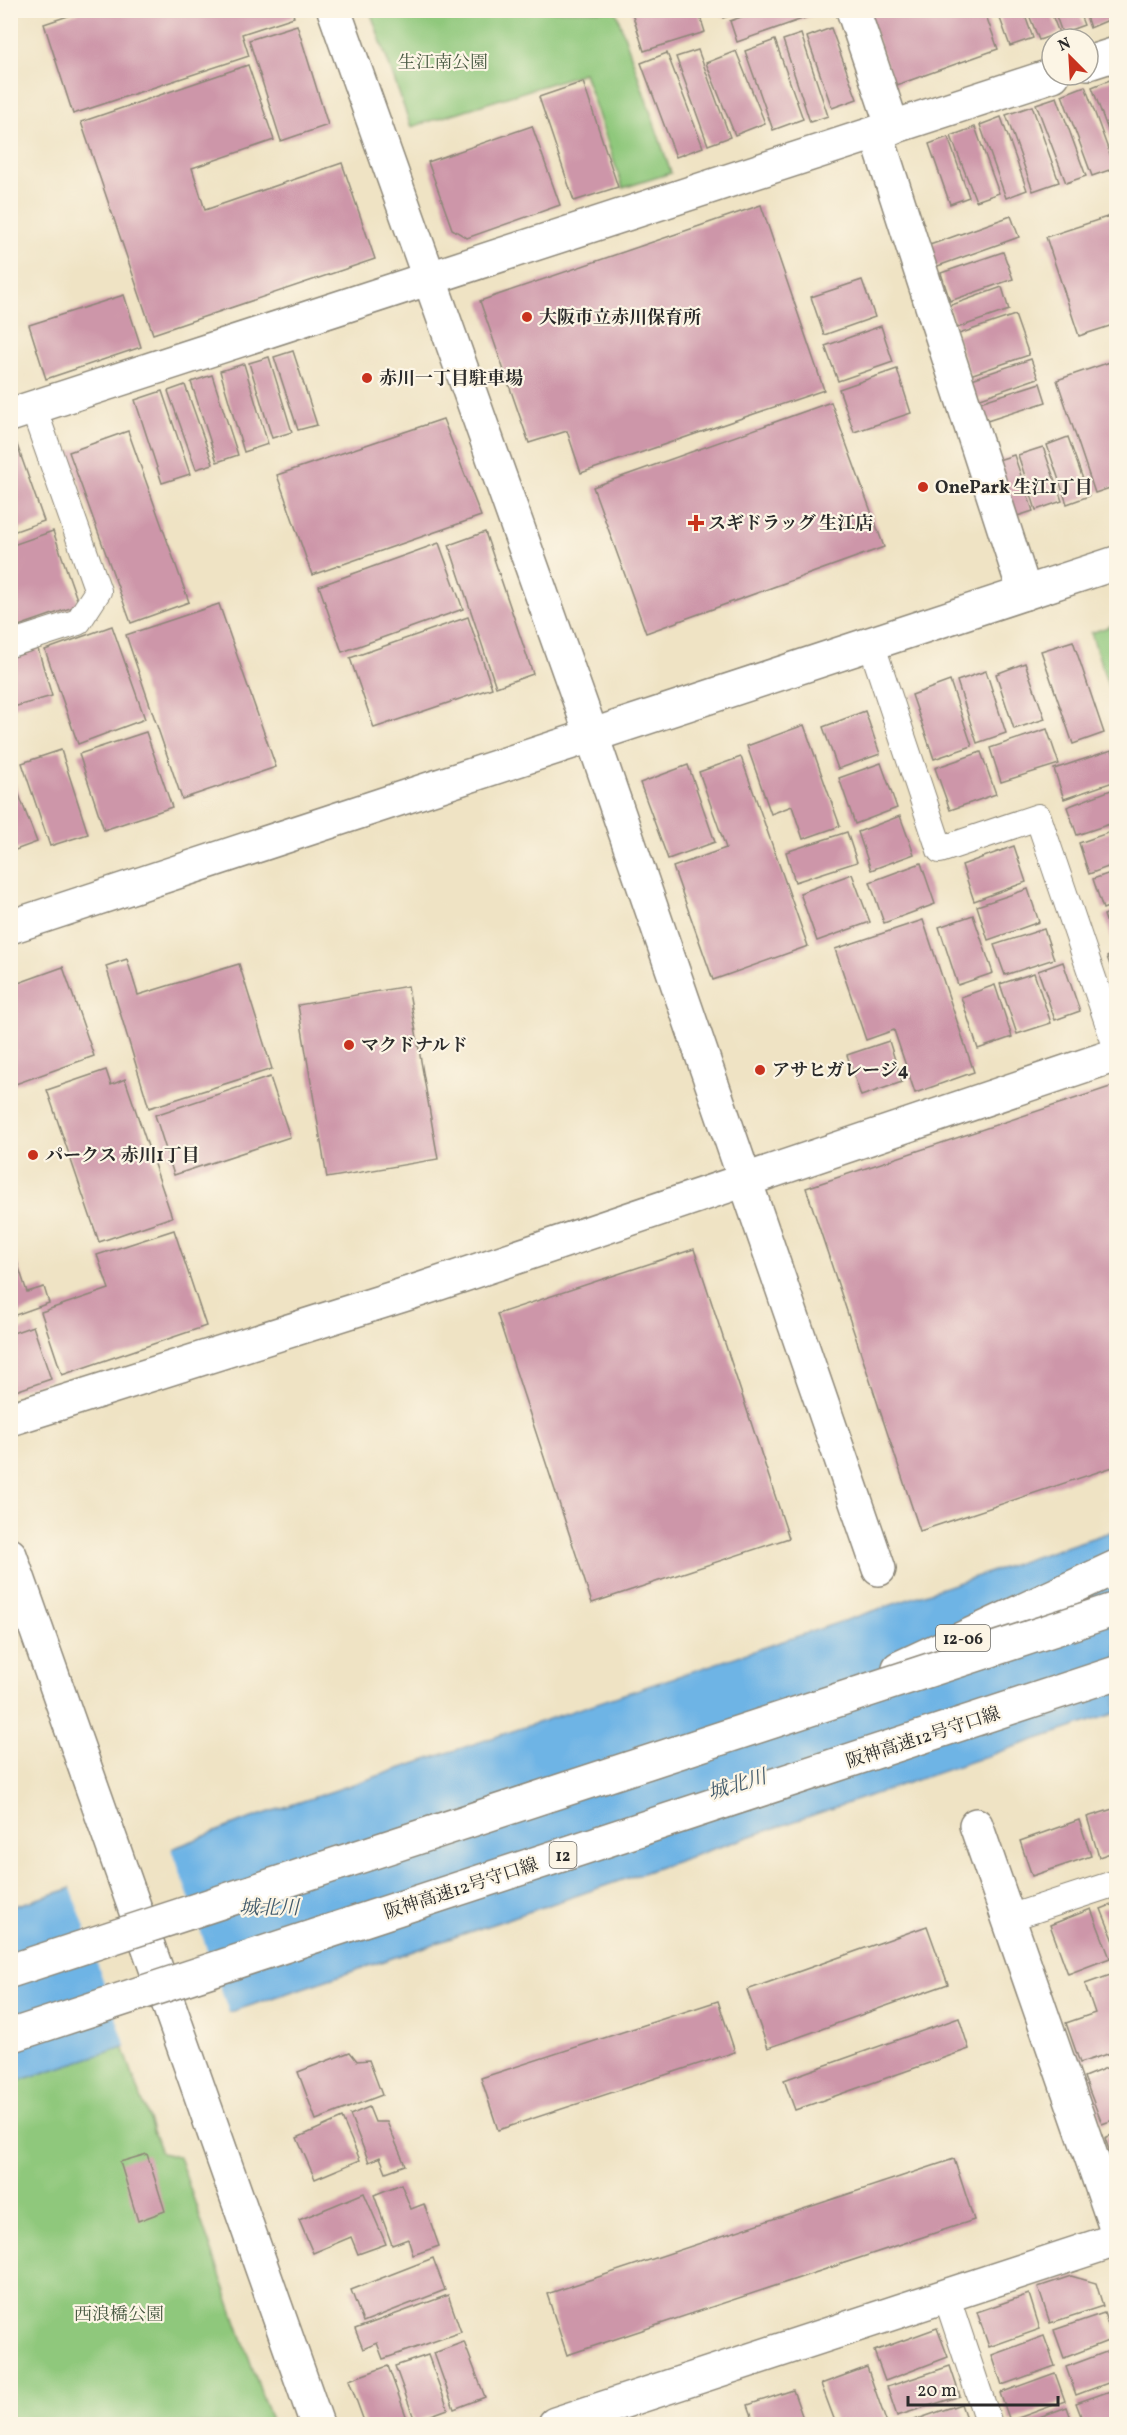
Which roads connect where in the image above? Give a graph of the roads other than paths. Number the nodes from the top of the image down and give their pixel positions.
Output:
1 (334, 10) edge
2 (853, 10) edge
3 (1116, 54) edge
4 (1100, 59) edge
5 (1040, 79) edge
6 (884, 131) junction
7 (429, 280) junction
8 (22, 411) edge
9 (1116, 563) edge
10 (1024, 593) junction
11 (871, 643) junction
12 (10, 644) edge
13 (592, 736) junction
14 (10, 927) edge
15 (1116, 1046) edge
16 (1116, 1055) edge
17 (743, 1180) junction
18 (10, 1419) edge
19 (10, 1555) edge
20 (1116, 1567) edge
21 (879, 1569) dead end
22 (1116, 1609) edge
23 (1116, 1673) edge
24 (810, 1709) junction
25 (976, 1825) dead end
26 (1116, 1883) edge
27 (1009, 1918) junction
28 (10, 1971) edge
29 (10, 2036) edge
30 (1116, 2228) edge
31 (1116, 2240) edge
32 (946, 2295) junction
33 (317, 2424) edge
34 (555, 2424) edge
35 (989, 2424) edge

1 - 7 main road
2 - 6 main road
3 - 4 main road
5 - 6 main road
6 - 7 main road
6 - 10 main road
7 - 8 main road
7 - 13 main road
8 - 12 lane
9 - 10 main road
10 - 11 main road
11 - 13 main road
11 - 15 lane
13 - 14 main road
13 - 17 main road
16 - 17 main road
17 - 18 main road
17 - 21 main road
19 - 33 main road, bridge
20 - 24 main road, 12-06, bridge
22 - 24 main road, bridge
23 - 29 main road, 阪神高速12号守口線 / 12, bridge
24 - 28 main road, bridge
25 - 27 main road
26 - 27 lane
27 - 30 main road
31 - 32 main road
32 - 34 main road
32 - 35 lane

